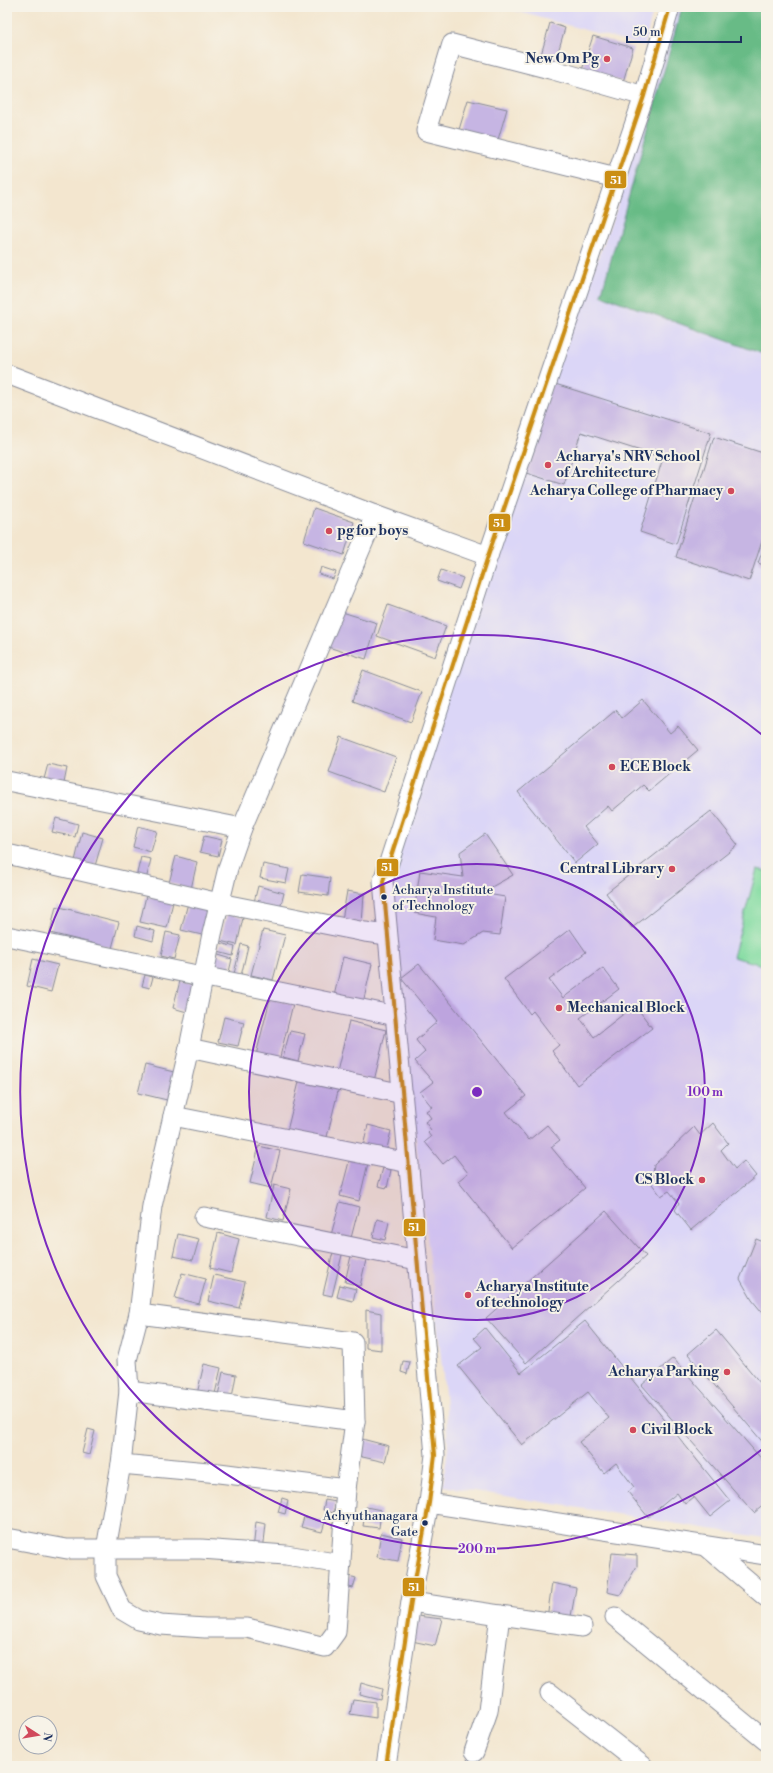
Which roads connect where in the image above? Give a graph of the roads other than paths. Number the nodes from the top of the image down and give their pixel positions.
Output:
1 (670, 7) edge
2 (644, 96) junction
3 (616, 178) junction
4 (7, 374) edge
5 (375, 515) junction
6 (488, 556) junction
7 (7, 781) edge
8 (242, 828) junction
9 (7, 854) edge
10 (219, 903) junction
11 (387, 935) junction
12 (7, 936) edge
13 (204, 977) junction
14 (396, 1016) junction
15 (189, 1048) junction
16 (403, 1094) junction
17 (173, 1116) junction
18 (410, 1163) junction
19 (204, 1217) dead end
20 (417, 1260) junction
21 (139, 1314) junction
22 (128, 1391) junction
23 (355, 1421) junction
24 (121, 1464) junction
25 (346, 1489) junction
26 (429, 1503) junction
27 (7, 1538) edge
28 (706, 1546) junction
29 (106, 1549) junction
30 (766, 1555) edge
31 (341, 1564) junction
32 (766, 1597) edge
33 (410, 1602) junction
34 (500, 1615) junction
35 (614, 1617) dead end
36 (582, 1627) dead end
37 (550, 1693) dead end
38 (766, 1741) edge
39 (474, 1752) dead end
40 (386, 1766) edge
41 (642, 1766) edge

1 - 2 street
2 - 3 street
2 - 3 street
3 - 6 street
4 - 5 street
5 - 6 street
5 - 8 street
6 - 11 street
7 - 8 street
8 - 10 street
9 - 10 street
10 - 11 street
10 - 13 street
11 - 14 street
12 - 13 street
13 - 14 street
13 - 15 street
14 - 16 street
15 - 16 street
15 - 17 street
16 - 18 street
17 - 18 street
17 - 21 street
18 - 20 street
19 - 20 street
20 - 26 street
21 - 22 street
21 - 23 street
22 - 23 street
22 - 24 street
23 - 25 street
24 - 25 street
24 - 29 street
25 - 31 street
26 - 28 street
26 - 33 street
27 - 29 street
28 - 30 street
28 - 32 street
29 - 31 street
29 - 31 street
33 - 34 street
33 - 40 street
34 - 36 street
34 - 39 street
35 - 38 street
37 - 41 street

